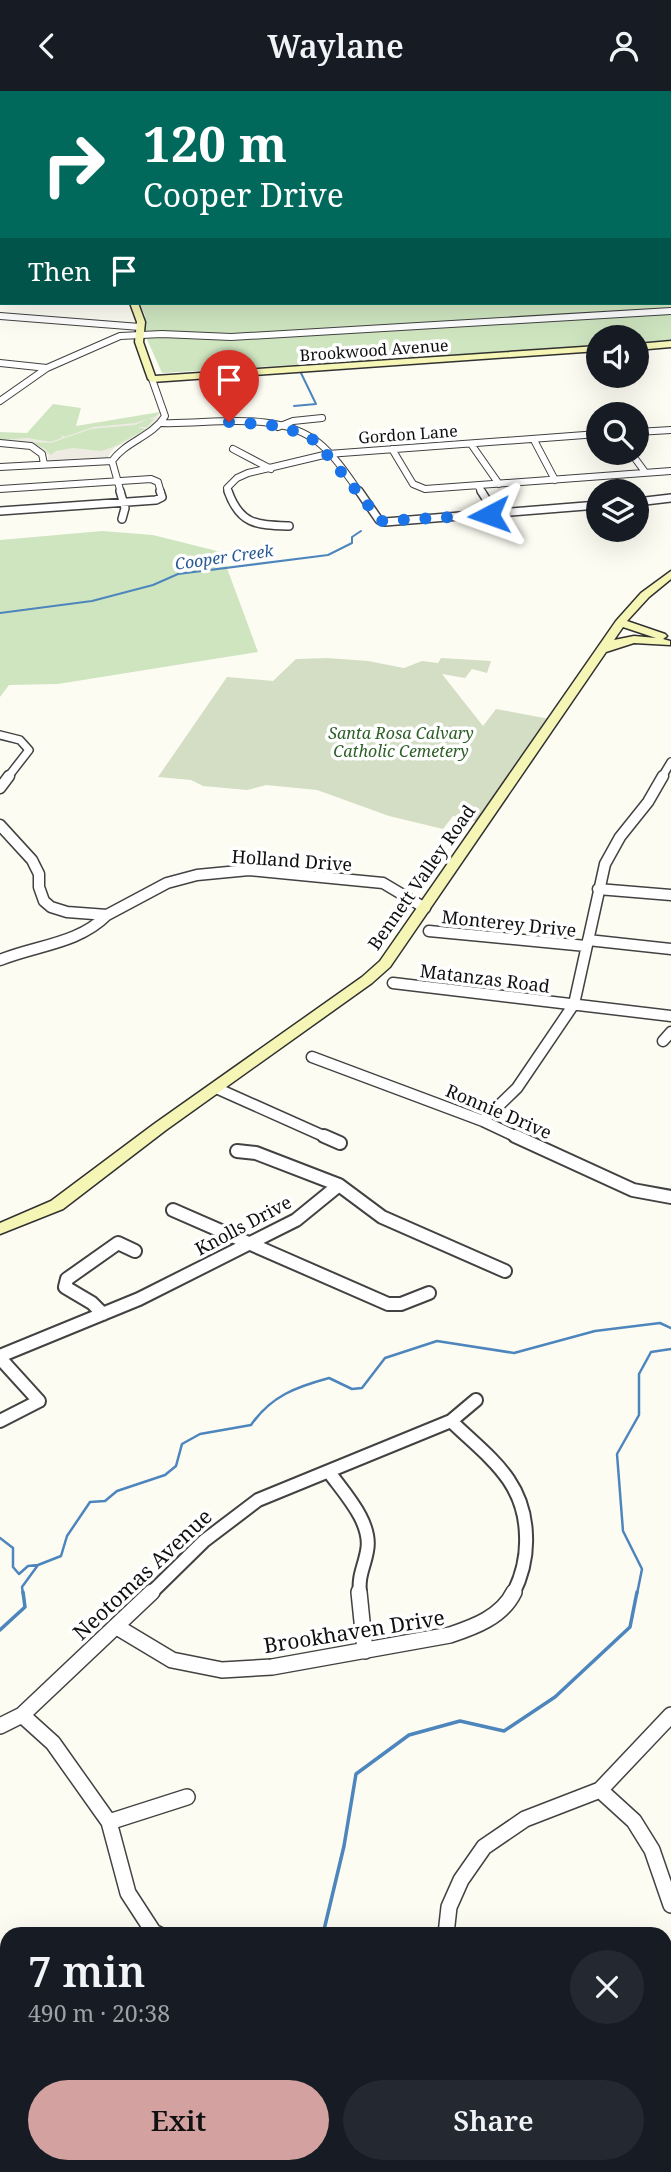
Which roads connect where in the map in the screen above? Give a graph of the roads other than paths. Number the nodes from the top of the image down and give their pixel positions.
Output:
1 (135, 305) edge
2 (671, 311) edge
3 (0, 316) edge
4 (140, 331) junction
5 (671, 344) edge
6 (649, 346) edge
7 (586, 350) edge
8 (0, 363) edge
9 (47, 368) junction
10 (152, 379) junction
11 (0, 401) edge
12 (322, 418) dead end
13 (161, 423) junction
14 (278, 427) junction
15 (671, 430) edge
16 (649, 431) edge
17 (586, 436) edge
18 (535, 442) dead end
19 (0, 443) edge
20 (471, 444) junction
21 (233, 449) dead end
22 (392, 449) junction
23 (328, 454) junction
24 (112, 461) junction
25 (44, 464) junction
26 (640, 465) edge
27 (0, 467) edge
28 (271, 469) junction
29 (671, 471) edge
30 (645, 472) junction
31 (555, 480) junction
32 (116, 481) junction
33 (499, 484) junction
34 (478, 486) junction
35 (0, 489) edge
36 (671, 498) edge
37 (649, 501) edge
38 (123, 503) junction
39 (586, 506) edge
40 (0, 512) edge
41 (496, 514) junction
42 (122, 519) dead end
43 (289, 526) dead end
44 (671, 574) edge
45 (620, 623) junction
46 (669, 643) edge
47 (601, 650) junction
48 (0, 735) edge
49 (671, 762) edge
50 (0, 788) edge
51 (0, 825) edge
52 (598, 889) junction
53 (671, 895) edge
54 (425, 908) junction
55 (107, 915) junction
56 (429, 931) dead end
57 (587, 943) junction
58 (671, 949) edge
59 (0, 960) edge
60 (393, 983) dead end
61 (573, 1004) junction
62 (671, 1016) edge
63 (671, 1032) edge
64 (663, 1041) dead end
65 (312, 1057) dead end
66 (216, 1088) junction
67 (483, 1121) junction
68 (340, 1143) dead end
69 (237, 1151) dead end
70 (339, 1185) junction
71 (671, 1197) edge
72 (173, 1210) dead end
73 (0, 1229) edge
74 (247, 1243) junction
75 (135, 1251) dead end
76 (505, 1271) dead end
77 (429, 1293) dead end
78 (103, 1314) junction
79 (0, 1357) edge
80 (476, 1400) dead end
81 (0, 1421) edge
82 (451, 1421) junction
83 (329, 1472) junction
84 (117, 1627) junction
85 (365, 1651) junction
86 (22, 1715) junction
87 (671, 1715) edge
88 (0, 1726) edge
89 (600, 1790) junction
90 (187, 1797) dead end
91 (109, 1822) junction
92 (671, 1905) edge
93 (150, 1927) edge
94 (447, 1927) edge

1 - 4 street
2 - 4 street
3 - 4 street
4 - 9 street
4 - 10 street
5 - 6 street
7 - 10 street, Brookwood Avenue
8 - 9 street
9 - 11 street
10 - 13 street
12 - 14 street
13 - 14 street
13 - 24 street
14 - 23 street
15 - 16 street
17 - 20 street, Gordon Lane
18 - 31 street
19 - 25 street
20 - 22 street, Gordon Lane
20 - 33 street
21 - 28 street
22 - 23 street, Gordon Lane
22 - 34 street
23 - 28 street, Gordon Lane
23 - 41 street
24 - 25 street
24 - 32 street
25 - 27 street
26 - 30 street
28 - 43 street, Gordon Lane
29 - 30 street
30 - 31 street
31 - 33 street
32 - 35 street
32 - 38 street
32 - 38 street
33 - 34 street
34 - 41 street
36 - 37 street
38 - 40 street
38 - 42 street
39 - 41 street
44 - 45 street, Bennett Valley Road
45 - 46 street
45 - 47 street, Bennett Valley Road
46 - 47 street
47 - 54 street, Bennett Valley Road
48 - 50 street
49 - 52 street
51 - 55 street
52 - 53 street
52 - 57 street
54 - 55 street, Holland Drive
54 - 66 street, Bennett Valley Road
55 - 59 street, Holland Drive
56 - 57 street, Monterey Drive
57 - 58 street, Monterey Drive
57 - 61 street
60 - 61 street, Matanzas Road
61 - 62 street, Matanzas Road
61 - 67 street
63 - 64 street
65 - 67 street, Ronnie Drive
66 - 68 street
66 - 73 street, Bennett Valley Road
67 - 71 street, Ronnie Drive
69 - 70 street
70 - 74 street, Knolls Drive
70 - 76 street
72 - 74 street
74 - 77 street
74 - 78 street, Knolls Drive
75 - 78 street
78 - 79 street, Knolls Drive
79 - 81 street
80 - 82 street, Neotomas Avenue
82 - 83 street, Neotomas Avenue
82 - 85 street, Brookhaven Drive
83 - 84 street, Neotomas Avenue
83 - 85 street
84 - 85 street, Brookhaven Drive
84 - 86 street, Neotomas Avenue
86 - 88 street, Neotomas Avenue
86 - 91 street
87 - 89 street
89 - 92 street
89 - 94 street
90 - 91 street
91 - 93 street

